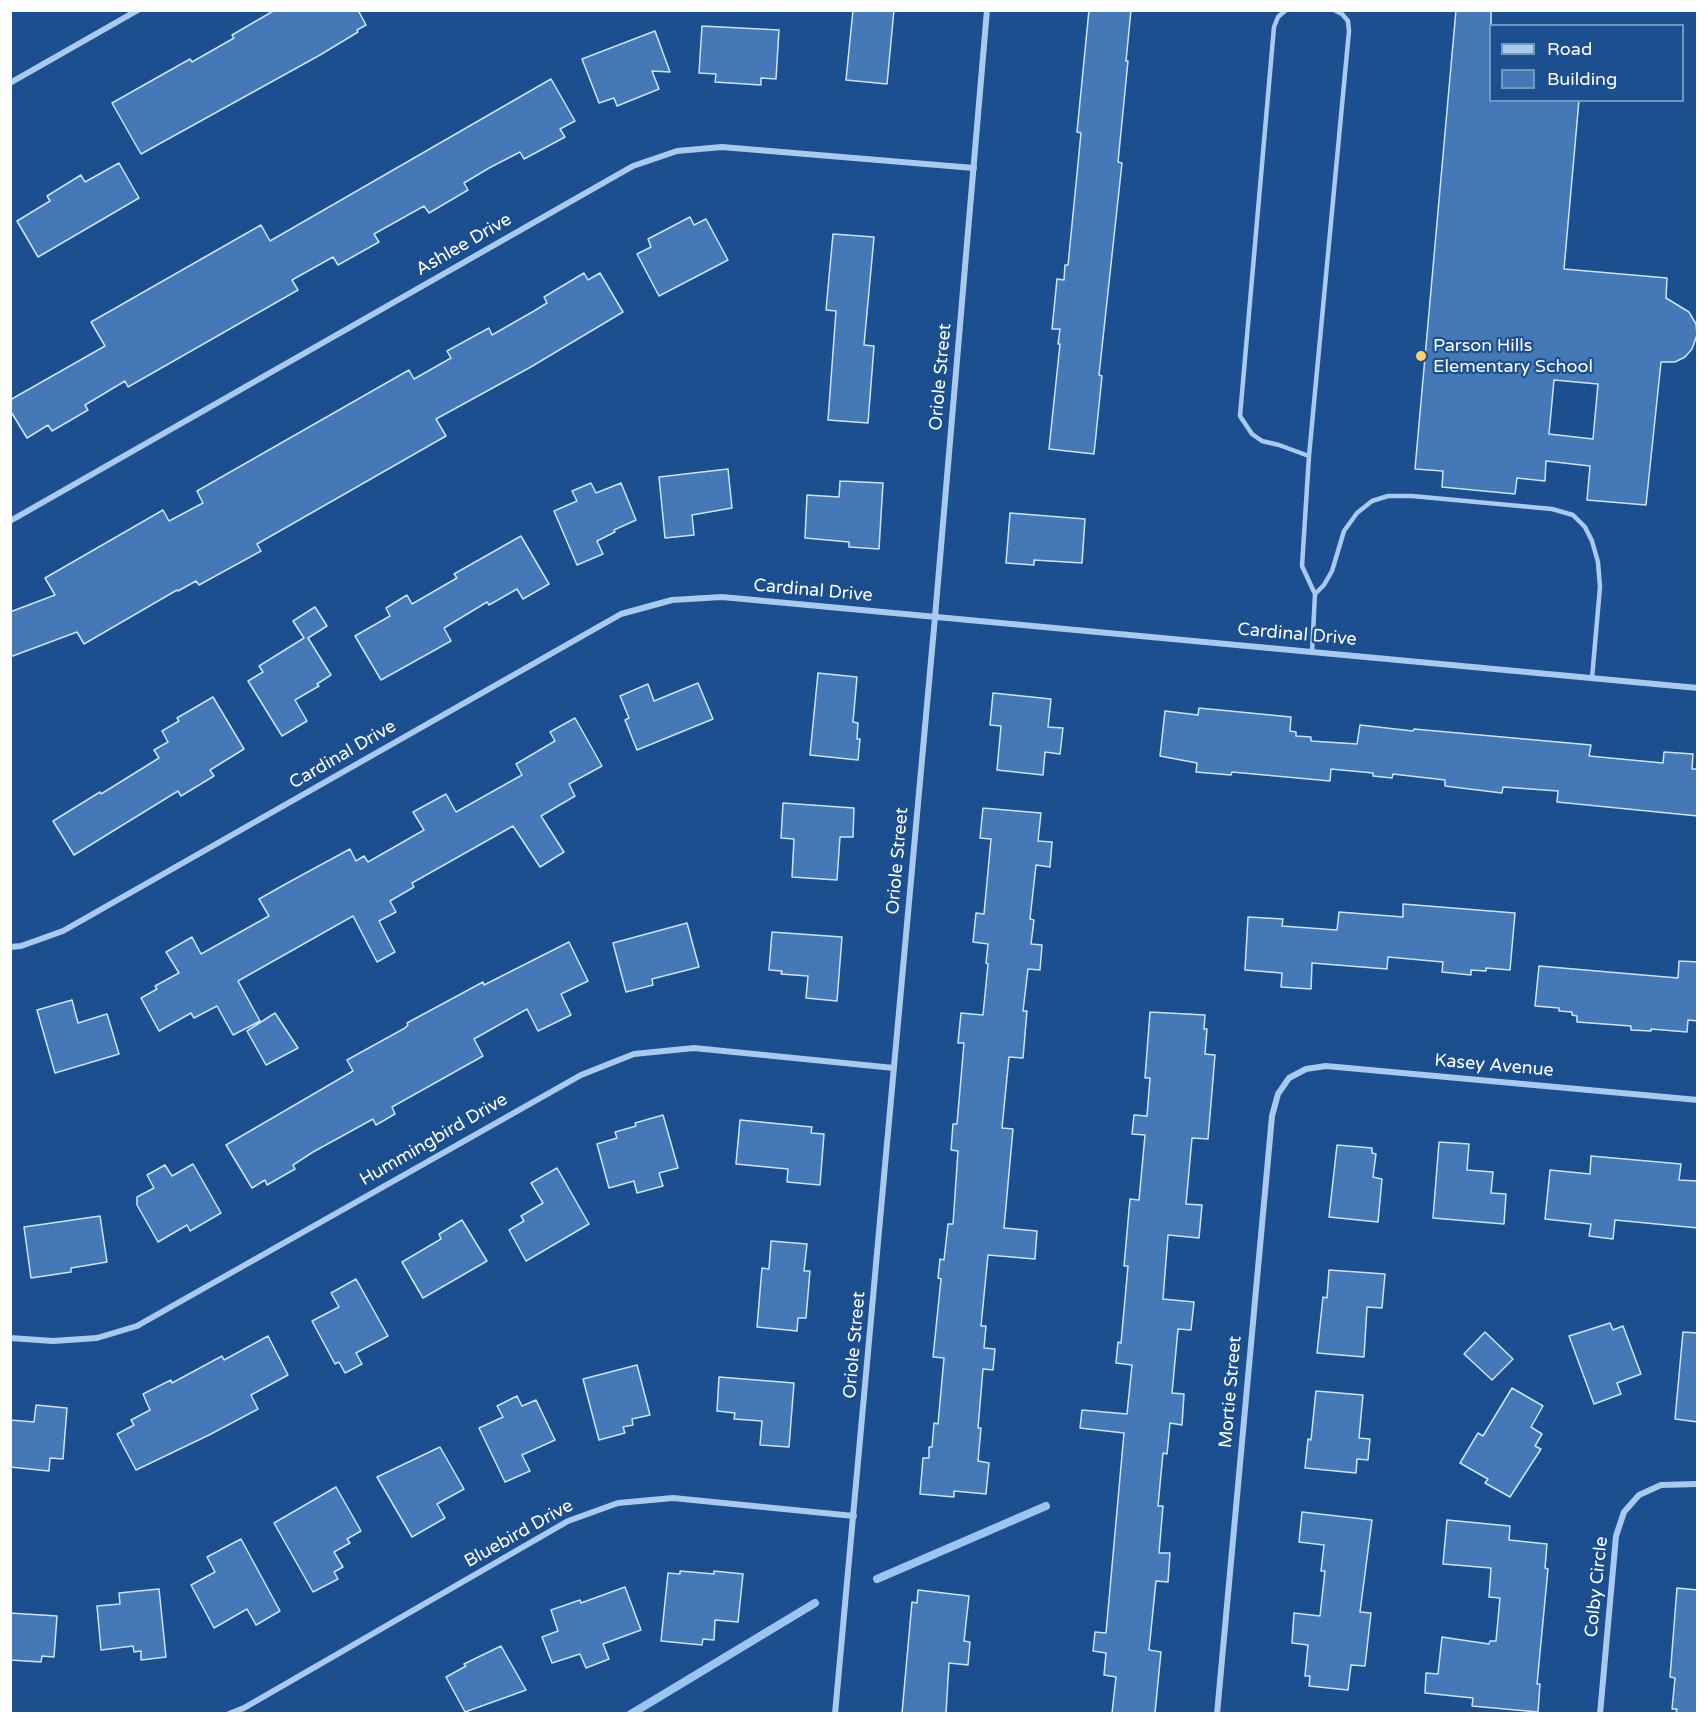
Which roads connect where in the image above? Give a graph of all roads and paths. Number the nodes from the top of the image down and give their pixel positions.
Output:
1 (138, 10) edge
2 (987, 10) edge
3 (1286, 10) edge
4 (1334, 10) edge
5 (10, 83) edge
6 (974, 168) junction
7 (1309, 456) junction
8 (10, 521) edge
9 (1315, 594) junction
10 (935, 616) junction
11 (1312, 652) junction
12 (1592, 678) junction
13 (1698, 688) edge
14 (10, 947) edge
15 (894, 1068) junction
16 (1289, 1078) joint
17 (1698, 1100) edge
18 (10, 1338) edge
19 (1698, 1484) edge
20 (854, 1516) junction
21 (229, 1713) edge
22 (835, 1713) edge
23 (1216, 1713) edge
24 (1600, 1713) edge

1 - 5 street
2 - 6 street, Oriole Street
3 - 7 lane
4 - 7 lane
6 - 8 street, Ashlee Drive
6 - 10 street, Oriole Street
7 - 9 lane
9 - 11 lane
9 - 12 lane
10 - 11 street, Cardinal Drive
10 - 14 street, Cardinal Drive
10 - 15 street, Oriole Street
11 - 12 street, Cardinal Drive
12 - 13 street, Cardinal Drive
15 - 18 street, Hummingbird Drive
15 - 20 street, Oriole Street
16 - 17 street, Kasey Avenue
16 - 23 street, Mortie Street
19 - 24 street, Colby Circle
20 - 21 street, Bluebird Drive
20 - 22 street, Oriole Street

